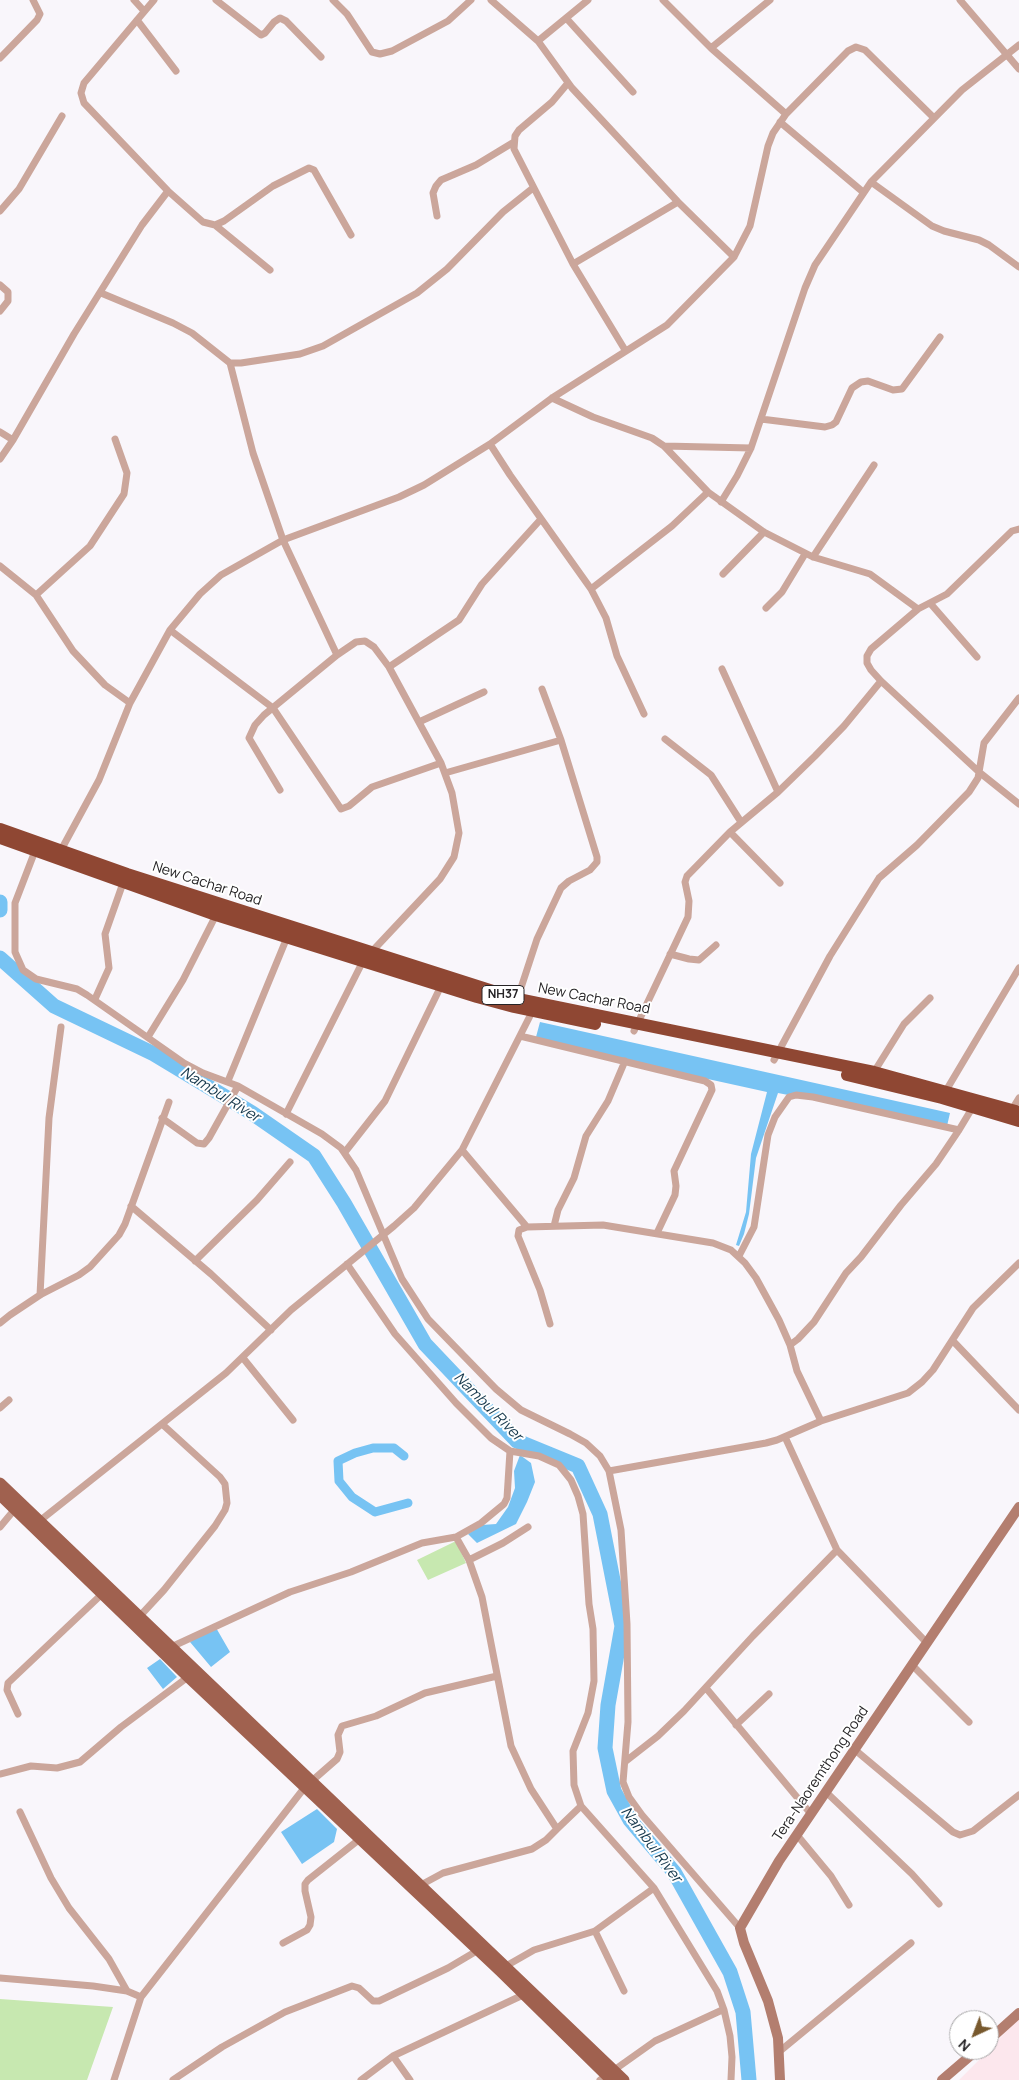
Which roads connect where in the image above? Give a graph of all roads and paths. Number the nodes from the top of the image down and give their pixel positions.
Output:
1 (33, 0) edge
2 (134, 0) edge
3 (154, 0) edge
4 (216, 0) edge
5 (333, 0) edge
6 (471, 0) edge
7 (491, 0) edge
8 (588, 0) edge
9 (664, 0) edge
10 (770, 0) edge
11 (960, 0) edge
12 (144, 11) junction
13 (567, 19) junction
14 (137, 20) junction
15 (538, 41) junction
16 (1019, 45) edge
17 (711, 48) junction
18 (1007, 53) junction
19 (321, 57) dead end
20 (0, 58) edge
21 (1019, 70) edge
22 (176, 71) dead end
23 (568, 83) junction
24 (633, 92) dead end
25 (786, 114) junction
26 (62, 116) dead end
27 (933, 117) junction
28 (780, 122) junction
29 (514, 142) junction
30 (872, 182) junction
31 (533, 188) junction
32 (168, 191) junction
33 (863, 192) junction
34 (678, 202) junction
35 (0, 211) edge
36 (437, 216) dead end
37 (215, 225) junction
38 (351, 235) dead end
39 (734, 257) junction
40 (573, 264) junction
41 (1019, 267) edge
42 (270, 270) dead end
43 (0, 284) edge
44 (101, 292) junction
45 (0, 311) edge
46 (940, 337) dead end
47 (625, 350) junction
48 (230, 362) junction
49 (552, 398) junction
50 (761, 419) junction
51 (0, 432) edge
52 (115, 439) dead end
53 (13, 440) junction
54 (490, 444) junction
55 (664, 446) junction
56 (751, 448) junction
57 (0, 459) edge
58 (874, 465) dead end
59 (708, 492) junction
60 (721, 502) junction
61 (541, 519) junction
62 (1019, 529) edge
63 (764, 532) junction
64 (282, 540) junction
65 (805, 554) junction
66 (814, 557) junction
67 (0, 566) edge
68 (723, 574) dead end
69 (591, 590) junction
70 (36, 595) junction
71 (930, 603) junction
72 (766, 608) dead end
73 (918, 608) junction
74 (170, 630) junction
75 (337, 655) junction
76 (977, 657) dead end
77 (389, 667) junction
78 (722, 669) dead end
79 (881, 681) junction
80 (542, 689) dead end
81 (484, 692) dead end
82 (1019, 698) edge
83 (130, 703) junction
84 (272, 708) junction
85 (644, 714) dead end
86 (420, 722) junction
87 (665, 739) dead end
88 (561, 740) junction
89 (441, 763) junction
90 (979, 772) junction
91 (445, 773) junction
92 (280, 790) dead end
93 (778, 792) junction
94 (1019, 804) edge
95 (741, 822) junction
96 (0, 829) edge
97 (730, 832) junction
98 (0, 838) edge
99 (35, 851) junction
100 (58, 854) junction
101 (780, 883) dead end
102 (123, 884) junction
103 (197, 903) junction
104 (216, 915) junction
105 (289, 932) junction
106 (716, 945) dead end
107 (670, 954) junction
108 (368, 956) junction
109 (1019, 968) edge
110 (441, 986) junction
111 (930, 998) dead end
112 (95, 999) junction
113 (516, 1003) junction
114 (535, 1007) junction
115 (61, 1027) dead end
116 (636, 1028) junction
117 (520, 1036) junction
118 (148, 1037) junction
119 (776, 1056) junction
120 (625, 1062) junction
121 (874, 1072) junction
122 (228, 1081) junction
123 (237, 1088) junction
124 (944, 1094) junction
125 (1019, 1098) edge
126 (169, 1102) dead end
127 (974, 1103) junction
128 (286, 1114) junction
129 (1014, 1115) edge
130 (162, 1118) junction
131 (960, 1130) junction
132 (462, 1150) junction
133 (345, 1152) junction
134 (290, 1162) dead end
135 (131, 1206) junction
136 (554, 1226) junction
137 (527, 1227) junction
138 (657, 1233) junction
139 (383, 1235) junction
140 (738, 1256) junction
141 (195, 1261) junction
142 (1019, 1262) edge
143 (347, 1264) junction
144 (40, 1295) junction
145 (0, 1323) edge
146 (550, 1324) dead end
147 (270, 1330) junction
148 (953, 1341) junction
149 (790, 1345) junction
150 (243, 1358) junction
151 (9, 1400) dead end
152 (0, 1408) edge
153 (1019, 1410) edge
154 (293, 1420) dead end
155 (821, 1421) junction
156 (162, 1424) junction
157 (785, 1437) junction
158 (510, 1450) junction
159 (609, 1471) junction
160 (0, 1483) edge
161 (0, 1495) edge
162 (15, 1509) junction
163 (1018, 1510) edge
164 (36, 1523) junction
165 (0, 1527) edge
166 (528, 1527) dead end
167 (456, 1537) junction
168 (837, 1550) junction
169 (469, 1560) junction
170 (102, 1594) junction
171 (139, 1617) junction
172 (927, 1644) junction
173 (166, 1650) junction
174 (912, 1665) junction
175 (497, 1676) junction
176 (188, 1677) junction
177 (706, 1688) junction
178 (769, 1694) dead end
179 (18, 1714) dead end
180 (969, 1722) dead end
181 (736, 1725) junction
182 (854, 1749) junction
183 (626, 1761) junction
184 (0, 1774) edge
185 (308, 1784) junction
186 (826, 1792) junction
187 (1019, 1795) edge
188 (581, 1806) junction
189 (20, 1812) dead end
190 (811, 1814) junction
191 (557, 1829) junction
192 (796, 1835) junction
193 (361, 1838) junction
194 (418, 1887) junction
195 (654, 1888) junction
196 (939, 1904) dead end
197 (849, 1905) dead end
198 (740, 1928) junction
199 (595, 1931) junction
200 (283, 1943) dead end
201 (911, 1943) dead end
202 (481, 1948) junction
203 (506, 1966) junction
204 (0, 1978) edge
205 (127, 1991) junction
206 (624, 1991) dead end
207 (523, 1995) junction
208 (142, 1997) junction
209 (724, 2010) junction
210 (1019, 2013) edge
211 (999, 2031) edge
212 (780, 2052) junction
213 (392, 2056) junction
214 (965, 2060) edge
215 (608, 2076) edge
216 (114, 2080) edge
217 (173, 2080) edge
218 (361, 2080) edge
219 (410, 2080) edge
220 (624, 2080) edge
221 (731, 2080) edge
222 (780, 2080) edge
223 (942, 2080) edge

1 - 20 street
2 - 12 street
3 - 12 street
4 - 19 street
5 - 6 street
7 - 15 street
8 - 13 street
9 - 17 street
10 - 17 street
11 - 18 street
12 - 14 street
13 - 15 street
13 - 24 street
14 - 22 street
14 - 32 street
15 - 23 street
16 - 18 street
17 - 25 street
18 - 21 street
18 - 27 street
23 - 29 street
23 - 34 street
25 - 27 street
25 - 28 street
26 - 35 street
27 - 30 street
28 - 33 street
28 - 39 street
29 - 31 street
29 - 36 street
30 - 33 street
30 - 41 street
31 - 40 street
31 - 48 street
32 - 37 street
32 - 44 street
33 - 50 street
34 - 39 street
34 - 40 street
37 - 38 street
37 - 42 street
39 - 47 street
40 - 47 street
43 - 45 street
44 - 48 street
44 - 53 street
46 - 50 street
47 - 49 street
48 - 64 street
49 - 54 street
49 - 55 street
50 - 56 street
51 - 53 street
52 - 70 street
53 - 57 street
54 - 61 street
54 - 64 street
55 - 56 street
55 - 59 street
56 - 60 street
58 - 66 street
59 - 60 street
59 - 69 street
60 - 63 street
61 - 69 street
61 - 77 street
62 - 71 street
63 - 65 street
63 - 68 street
64 - 74 street
64 - 75 street
65 - 66 street
65 - 72 street
66 - 73 street
67 - 70 street
69 - 85 street
70 - 83 street
71 - 73 street
71 - 76 street
73 - 79 street
74 - 83 street
74 - 84 street
75 - 77 street
75 - 84 street
77 - 86 street
78 - 93 street
79 - 90 street
79 - 93 street
80 - 88 street
81 - 86 street
82 - 90 street
83 - 100 street
84 - 89 street
84 - 92 street
86 - 89 street
87 - 95 street
88 - 91 street
88 - 113 street
89 - 91 street
90 - 94 street
90 - 119 street
91 - 108 street
93 - 95 street
95 - 97 street
96 - 100 highway, New Cachar Road / NH37
97 - 101 street
97 - 107 street
98 - 99 highway, New Cachar Road / NH37
99 - 100 highway, New Cachar Road / NH37
99 - 112 street
100 - 102 highway, New Cachar Road / NH37
100 - 103 highway, New Cachar Road / NH37
102 - 103 highway, New Cachar Road / NH37
102 - 112 street
103 - 104 highway, New Cachar Road / NH37
103 - 105 highway, New Cachar Road / NH37
104 - 105 highway, New Cachar Road / NH37
104 - 118 street
105 - 108 highway, New Cachar Road / NH37
105 - 122 street
106 - 107 street
107 - 116 street
108 - 110 highway, New Cachar Road / NH37
108 - 113 highway, New Cachar Road / NH37
108 - 128 street
109 - 124 street
110 - 113 highway, New Cachar Road / NH37
110 - 133 street
111 - 121 street
112 - 118 street
113 - 114 highway, New Cachar Road / NH37
114 - 116 highway, New Cachar Road / NH37
114 - 117 street
115 - 144 street
116 - 119 highway, New Cachar Road / NH37
117 - 120 street
117 - 132 street
118 - 122 street
119 - 121 highway, New Cachar Road / NH37
119 - 124 highway, New Cachar Road / NH37
120 - 136 street
120 - 138 street
121 - 124 highway, New Cachar Road / NH37
122 - 123 street
123 - 128 street
123 - 130 street
124 - 127 highway, New Cachar Road / NH37
125 - 129 street
126 - 130 street
127 - 129 highway, New Cachar Road / NH37
127 - 131 street
128 - 133 street
130 - 135 street
131 - 140 street
131 - 149 street
132 - 137 street
132 - 139 street
133 - 139 street
134 - 141 street
135 - 141 street
135 - 144 street
136 - 137 street
136 - 138 street
137 - 146 street
138 - 140 street
139 - 143 street
139 - 159 street
140 - 149 street
141 - 147 street
142 - 148 street
143 - 147 street
143 - 158 street
144 - 145 street
147 - 150 street
148 - 153 street
148 - 155 street
149 - 155 street
150 - 154 street
150 - 156 street
151 - 152 street
155 - 157 street
156 - 164 street
156 - 171 street
157 - 159 street
157 - 168 street
158 - 167 street
158 - 188 street
159 - 183 street
160 - 164 main road
161 - 162 main road
162 - 164 main road
162 - 165 street
163 - 172 street, Tera-Naoremthong Road
164 - 170 main road
164 - 171 main road
166 - 169 street
167 - 169 street
167 - 173 street
168 - 172 street
168 - 177 street
169 - 175 street
170 - 173 main road
170 - 179 street
171 - 173 main road
172 - 174 street, Tera-Naoremthong Road
173 - 176 main road
173 - 185 main road
174 - 180 street
174 - 182 street, Tera-Naoremthong Road
175 - 185 street
175 - 191 street
176 - 184 street
176 - 185 main road
177 - 181 street
177 - 183 street
178 - 181 street
181 - 190 street
182 - 186 street, Tera-Naoremthong Road
182 - 187 street
183 - 198 street
185 - 193 main road
185 - 194 main road
185 - 208 street
186 - 190 street, Tera-Naoremthong Road
186 - 196 street
188 - 191 street
188 - 195 street
189 - 205 street
190 - 192 street, Tera-Naoremthong Road
191 - 194 street
192 - 197 street
192 - 198 street, Tera-Naoremthong Road
193 - 194 main road
193 - 200 street
194 - 202 main road
195 - 199 street
195 - 209 street
198 - 212 street
199 - 203 street
199 - 206 street
201 - 212 street
202 - 203 main road
202 - 207 main road
202 - 217 street
203 - 215 main road
204 - 205 street
205 - 208 street
207 - 213 street
207 - 215 main road
208 - 216 street
209 - 215 street
209 - 221 street
210 - 211 street
212 - 222 street
213 - 218 street
213 - 219 street
214 - 223 street
215 - 220 main road

